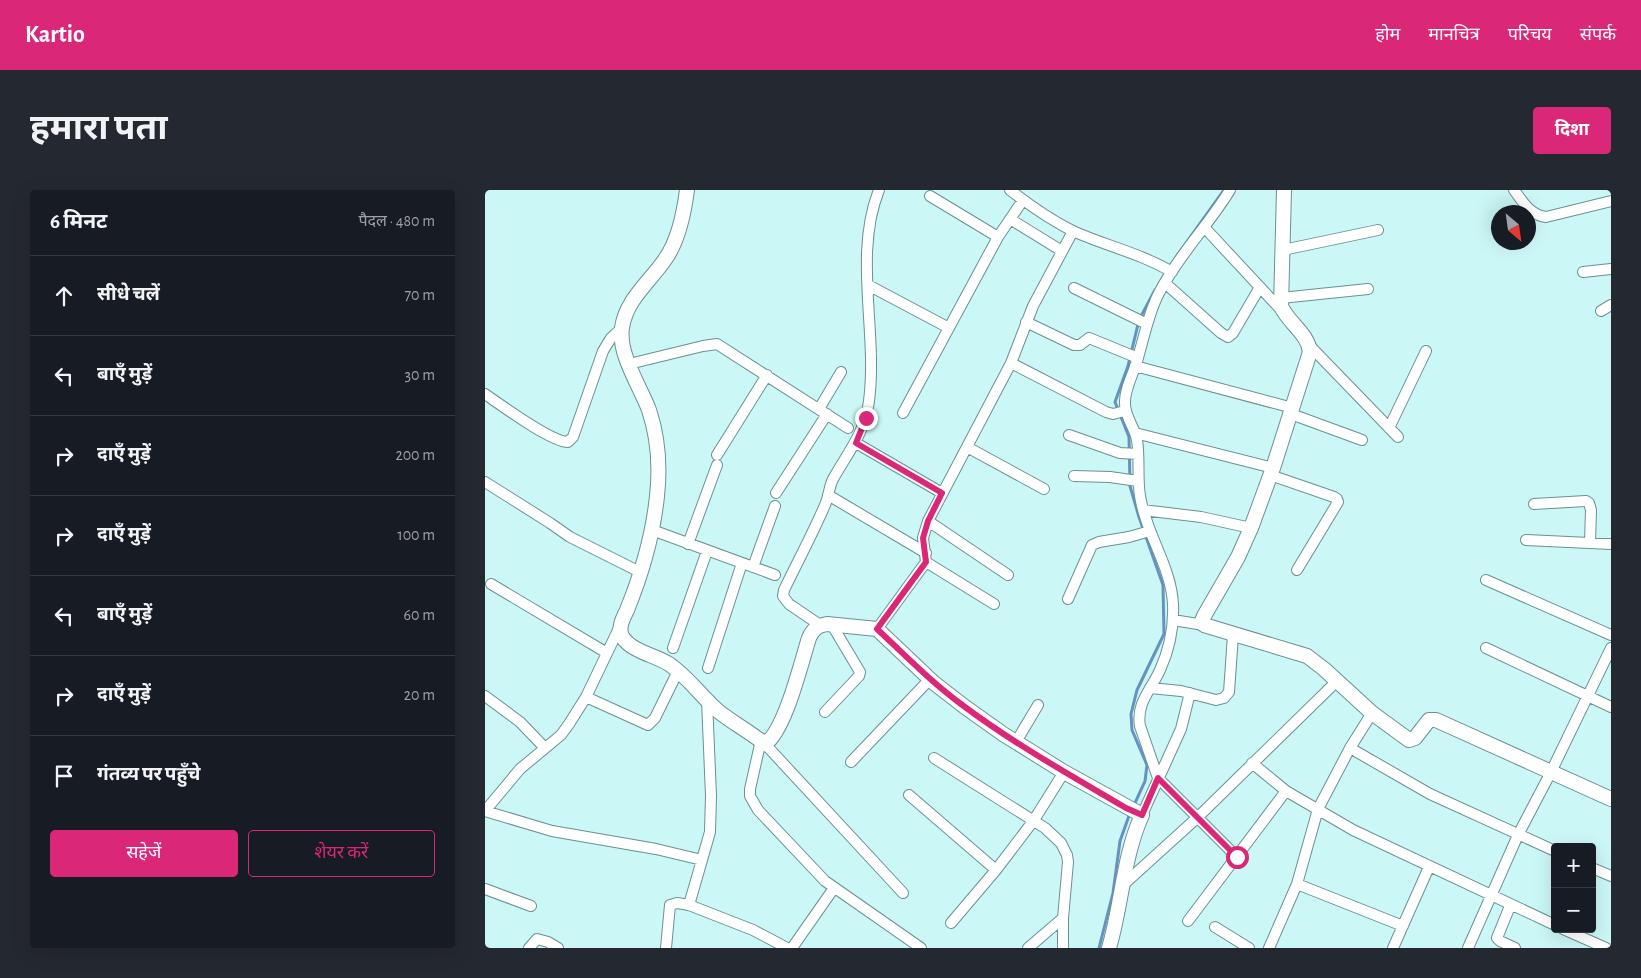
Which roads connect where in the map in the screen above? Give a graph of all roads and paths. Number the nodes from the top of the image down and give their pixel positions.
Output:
1 (687, 190) edge
2 (879, 190) edge
3 (1010, 190) edge
4 (1230, 190) edge
5 (1284, 190) edge
6 (1514, 190) edge
7 (930, 196) dead end
8 (1023, 200) junction
9 (1611, 201) edge
10 (1010, 220) junction
11 (1204, 226) junction
12 (1378, 230) dead end
13 (1073, 231) junction
14 (998, 238) junction
15 (1283, 250) junction
16 (1063, 251) junction
17 (1611, 269) edge
18 (1168, 270) junction
19 (1583, 272) dead end
20 (1165, 283) junction
21 (868, 285) junction
22 (1260, 287) junction
23 (1074, 288) dead end
24 (1368, 289) dead end
25 (1282, 305) junction
26 (1611, 305) edge
27 (1601, 311) dead end
28 (1142, 321) junction
29 (1026, 322) junction
30 (622, 328) junction
31 (949, 328) junction
32 (1309, 345) junction
33 (1426, 351) dead end
34 (1134, 358) junction
35 (1011, 363) junction
36 (629, 364) junction
37 (841, 372) dead end
38 (767, 375) junction
39 (485, 394) edge
40 (1292, 411) junction
41 (823, 412) junction
42 (1122, 412) junction
43 (903, 413) dead end
44 (848, 428) dead end
45 (1389, 428) junction
46 (1135, 433) junction
47 (1069, 435) dead end
48 (1398, 437) dead end
49 (1362, 440) dead end
50 (856, 443) junction
51 (967, 447) junction
52 (1132, 454) junction
53 (1272, 472) junction
54 (1073, 476) dead end
55 (1133, 480) junction
56 (485, 482) edge
57 (1044, 489) dead end
58 (942, 493) junction
59 (776, 494) dead end
60 (828, 494) junction
61 (1534, 504) dead end
62 (775, 506) dead end
63 (1143, 510) junction
64 (928, 521) junction
65 (1251, 528) junction
66 (651, 530) junction
67 (1145, 532) junction
68 (1526, 540) dead end
69 (1590, 543) junction
70 (688, 544) junction
71 (1611, 544) edge
72 (707, 551) junction
73 (926, 558) junction
74 (742, 564) junction
75 (753, 567) junction
76 (1297, 570) dead end
77 (640, 572) junction
78 (775, 575) dead end
79 (1007, 575) dead end
80 (1486, 580) dead end
81 (491, 584) dead end
82 (1068, 599) dead end
83 (994, 604) dead end
84 (1173, 620) junction
85 (620, 625) junction
86 (826, 625) junction
87 (1204, 626) junction
88 (877, 629) junction
89 (1233, 635) junction
90 (1611, 635) edge
91 (673, 648) dead end
92 (1486, 648) dead end
93 (1611, 648) edge
94 (607, 653) junction
95 (708, 668) dead end
96 (678, 671) junction
97 (930, 680) junction
98 (1337, 681) junction
99 (1150, 688) junction
100 (1190, 693) junction
101 (485, 696) edge
102 (1589, 696) junction
103 (586, 697) junction
104 (707, 700) junction
105 (1038, 705) dead end
106 (1611, 707) edge
107 (825, 712) dead end
108 (1372, 713) junction
109 (763, 742) junction
110 (1016, 742) junction
111 (545, 748) junction
112 (1350, 748) junction
113 (934, 758) dead end
114 (851, 762) dead end
115 (1251, 763) junction
116 (1065, 772) junction
117 (1551, 772) junction
118 (1158, 778) junction
119 (1286, 791) junction
120 (909, 795) dead end
121 (1611, 799) edge
122 (1317, 809) junction
123 (485, 811) edge
124 (1135, 812) junction
125 (1198, 817) junction
126 (1033, 820) junction
127 (1518, 836) junction
128 (1551, 850) edge
129 (1237, 857) junction
130 (702, 860) junction
131 (1429, 867) junction
132 (996, 870) junction
133 (1596, 870) edge
134 (1611, 876) edge
135 (1297, 884) junction
136 (1123, 885) junction
137 (834, 888) junction
138 (485, 889) edge
139 (903, 893) dead end
140 (1491, 896) junction
141 (689, 904) junction
142 (531, 906) dead end
143 (1511, 906) junction
144 (1063, 918) junction
145 (1188, 921) dead end
146 (951, 923) dead end
147 (1551, 923) edge
148 (1403, 926) junction
149 (1215, 927) dead end
150 (1572, 933) edge
151 (529, 948) edge
152 (558, 948) edge
153 (666, 948) edge
154 (787, 948) edge
155 (792, 948) edge
156 (921, 948) edge
157 (1029, 948) edge
158 (1063, 948) edge
159 (1109, 948) edge
160 (1249, 948) edge
161 (1269, 948) edge
162 (1393, 948) edge
163 (1468, 948) edge
164 (1515, 948) edge
165 (1606, 948) edge

1 - 30 street
2 - 21 street
3 - 8 street
4 - 11 street
5 - 15 street
6 - 9 street
7 - 14 street
8 - 10 street
8 - 13 street
10 - 14 street
10 - 16 street
11 - 18 street
11 - 22 street
12 - 15 street
13 - 16 street
13 - 18 street
14 - 31 street
15 - 25 street
16 - 29 street
17 - 19 street
18 - 20 street
20 - 22 street
20 - 28 street
21 - 31 street
21 - 50 street
22 - 25 street
23 - 28 street
24 - 25 street
25 - 32 street
26 - 27 street
28 - 34 street
29 - 34 street
29 - 35 street
30 - 36 street
30 - 39 street
31 - 43 street
32 - 40 street
32 - 45 street
33 - 45 street
34 - 40 street
34 - 42 street
35 - 42 street
35 - 51 street
36 - 38 street
36 - 66 street
37 - 41 street
38 - 41 street
38 - 70 street
40 - 49 street
40 - 53 street
41 - 44 street
41 - 59 street
42 - 46 street
45 - 48 street
46 - 52 street
46 - 53 street
47 - 52 street
50 - 58 street
50 - 60 street
51 - 57 street
51 - 58 street
52 - 55 street
53 - 65 street
53 - 76 street
54 - 55 street
55 - 63 street
56 - 77 street
58 - 64 street
60 - 73 street
60 - 86 street
61 - 69 street
62 - 75 street
63 - 65 street
63 - 67 street
64 - 73 street
64 - 79 street
65 - 87 street
66 - 70 street
66 - 77 street
67 - 82 street
67 - 84 street
68 - 69 street
69 - 71 street
70 - 72 street
72 - 74 street
72 - 91 street
73 - 83 street
73 - 88 street
74 - 75 street
74 - 95 street
75 - 78 street
77 - 85 street
80 - 90 street
81 - 94 street
84 - 87 street
84 - 99 street
85 - 94 street
85 - 96 street
86 - 88 street
86 - 107 street
86 - 109 street
87 - 89 street
88 - 97 street
89 - 98 street
89 - 100 street
92 - 102 street
93 - 102 street
94 - 103 street
96 - 103 street
96 - 104 street
97 - 110 street
97 - 114 street
98 - 108 street
98 - 115 street
99 - 100 street
99 - 118 street
100 - 118 street
101 - 111 street
102 - 106 street
102 - 117 street
103 - 111 street
104 - 109 street
104 - 130 street
105 - 110 street
108 - 112 street
108 - 117 street
109 - 137 street
109 - 139 street
110 - 116 street
111 - 123 street
112 - 122 street
112 - 127 street
113 - 126 street
115 - 119 street
115 - 125 street
116 - 124 street
116 - 126 street
117 - 121 street
117 - 127 street
118 - 124 street
118 - 125 street
119 - 122 street
119 - 129 street
120 - 132 street
122 - 131 street
122 - 135 street
123 - 130 street
124 - 136 street
125 - 129 street
125 - 136 street
126 - 132 street
126 - 144 street
127 - 128 street
127 - 140 street
129 - 145 street
130 - 141 street
131 - 140 street
131 - 148 street
132 - 146 street
133 - 134 street
135 - 148 street
135 - 161 street
136 - 159 street
137 - 155 street
137 - 156 street
138 - 142 street
140 - 143 street
140 - 163 street
141 - 153 street
141 - 154 street
143 - 147 street
143 - 164 street
144 - 157 street
144 - 158 street
148 - 162 street
149 - 160 street
150 - 165 street
151 - 152 street

